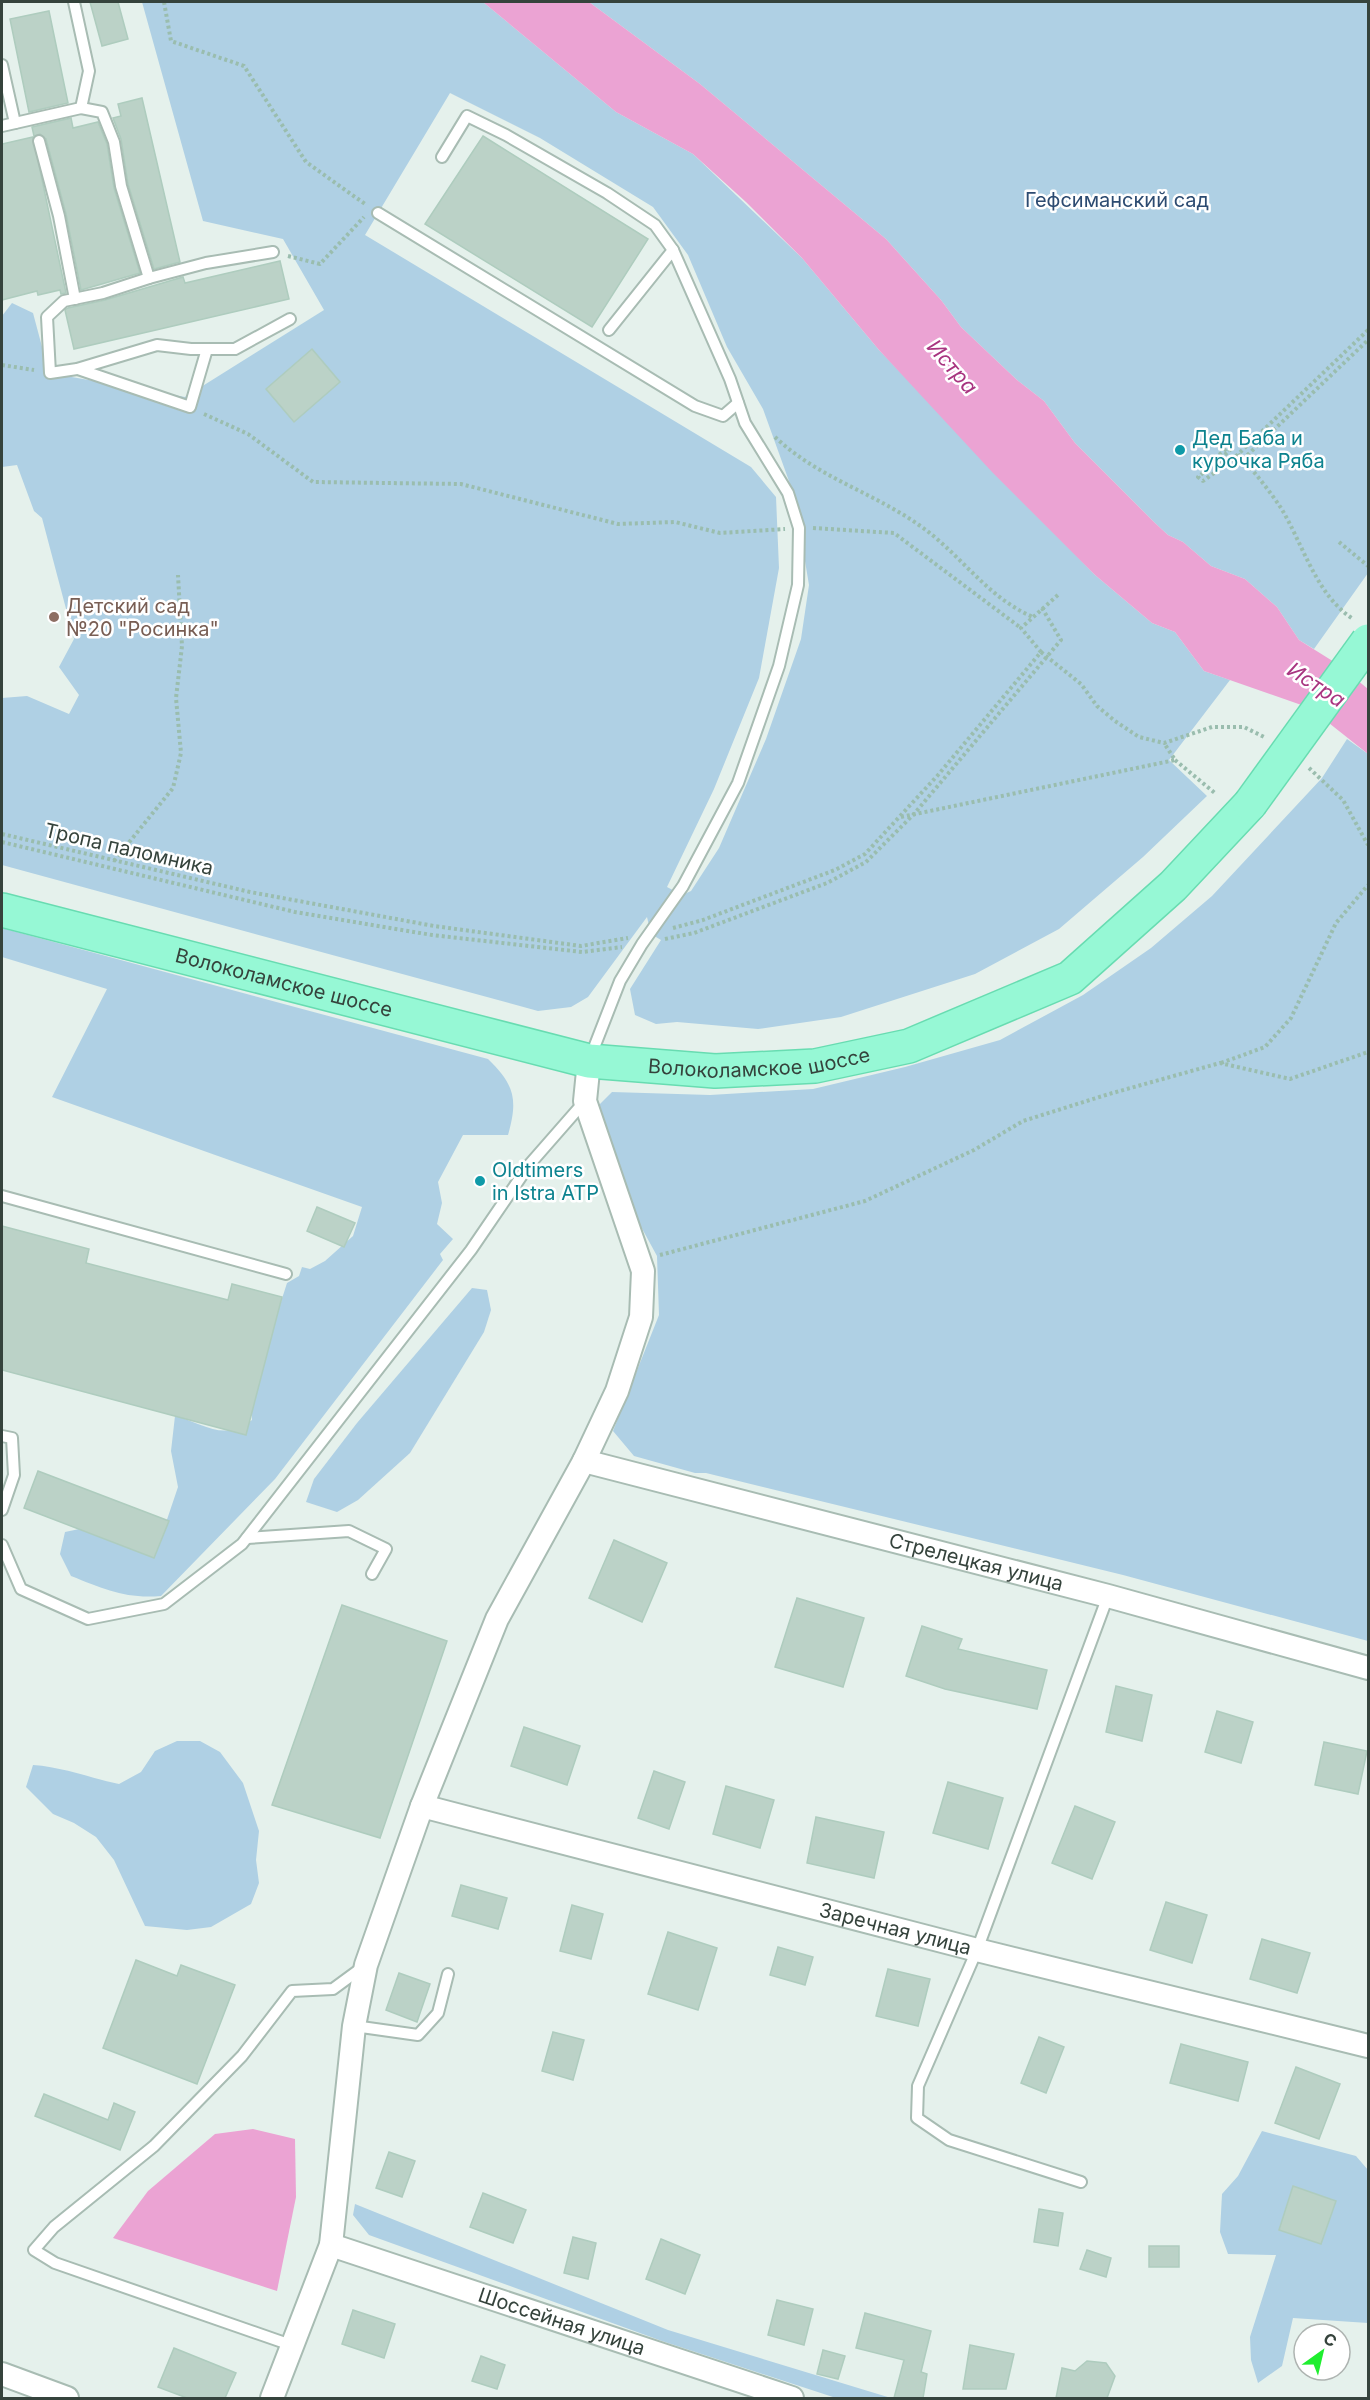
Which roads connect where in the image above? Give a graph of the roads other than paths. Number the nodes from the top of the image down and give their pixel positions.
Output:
1 (74, 2) edge
2 (2, 65) edge
3 (81, 108) junction
4 (15, 123) junction
5 (2, 126) edge
6 (39, 141) dead end
7 (442, 157) dead end
8 (378, 213) dead end
9 (673, 250) junction
10 (273, 252) road end
11 (149, 278) junction
12 (75, 299) junction
13 (290, 319) dead end
14 (609, 330) dead end
15 (207, 349) junction
16 (77, 369) junction
17 (738, 403) junction
18 (1362, 631) edge
19 (2, 910) edge
20 (589, 1061) junction
21 (585, 1101) junction
22 (2, 1196) edge
23 (286, 1274) dead end
24 (2, 1436) edge
25 (584, 1461) junction
26 (2, 1510) edge
27 (247, 1538) junction
28 (2, 1545) edge
29 (372, 1574) dead end
30 (1108, 1596) junction
31 (1368, 1668) edge
32 (422, 1806) junction
33 (977, 1950) junction
34 (366, 1965) junction
35 (448, 1974) dead end
36 (354, 2026) junction
37 (1368, 2046) edge
38 (1081, 2182) dead end
39 (331, 2244) junction
40 (291, 2345) junction
41 (2, 2374) edge
42 (67, 2398) edge
43 (272, 2398) edge
44 (792, 2398) edge

1 - 3 lane
2 - 4 lane
3 - 4 lane
3 - 11 lane
4 - 5 lane
6 - 12 lane
7 - 9 lane
8 - 17 lane
9 - 14 lane
9 - 17 lane
10 - 11 lane
11 - 12 lane
12 - 16 lane
13 - 15 lane
15 - 16 lane
15 - 16 lane
17 - 20 lane
18 - 20 main road, Волоколамское шоссе, bridge
19 - 20 main road, Волоколамское шоссе
20 - 21 street
21 - 25 street
21 - 27 lane
22 - 23 lane
24 - 26 lane
25 - 30 street, Стрелецкая улица
25 - 32 street
27 - 28 lane
27 - 29 lane
30 - 31 street, Стрелецкая улица
30 - 33 lane
32 - 33 street, Заречная улица
32 - 34 street
33 - 37 street, Заречная улица
33 - 38 lane
34 - 36 street
34 - 40 lane
35 - 36 lane
36 - 39 street
39 - 40 street
39 - 44 street, Шоссейная улица
40 - 43 street
41 - 42 street

